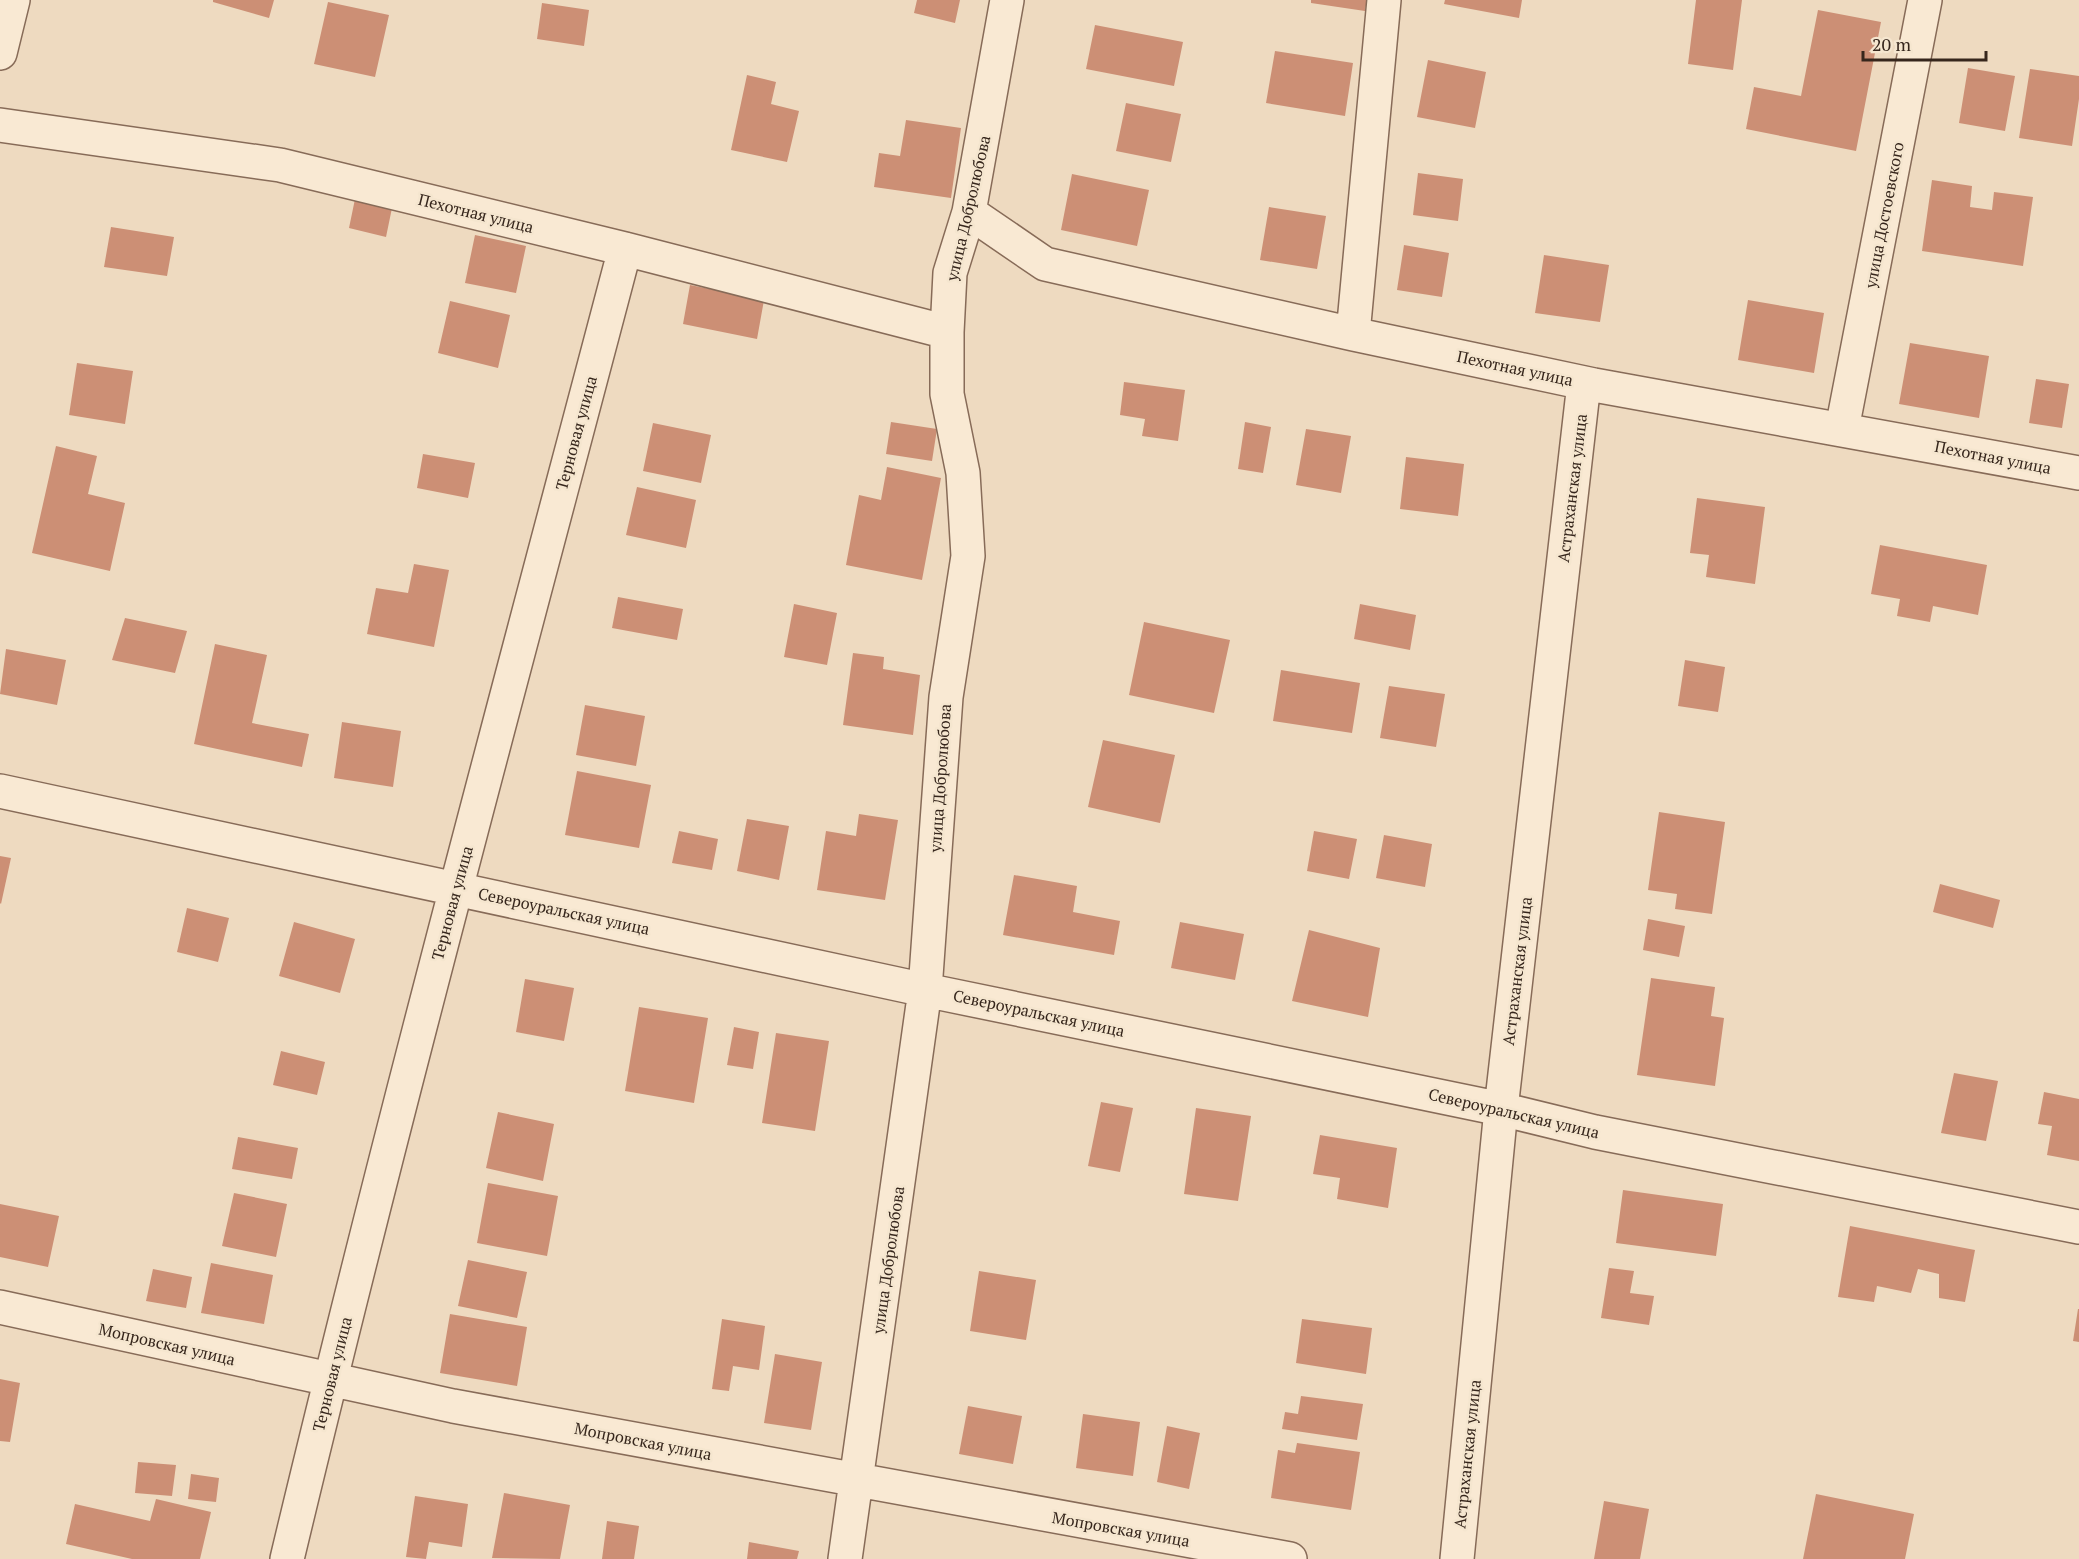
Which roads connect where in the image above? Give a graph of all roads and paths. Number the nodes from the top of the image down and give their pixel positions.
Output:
1 (14, 0) edge
2 (1007, 0) edge
3 (1384, 0) edge
4 (1925, 0) edge
5 (0, 53) edge
6 (0, 125) edge
7 (969, 213) junction
8 (625, 249) junction
9 (947, 332) junction
10 (1353, 334) junction
11 (1584, 383) junction
12 (1842, 429) junction
13 (2079, 473) edge
14 (0, 791) edge
15 (456, 887) junction
16 (926, 990) junction
17 (1501, 1109) junction
18 (2079, 1227) edge
19 (0, 1307) edge
20 (330, 1380) junction
21 (857, 1482) junction
22 (287, 1559) edge
23 (845, 1559) edge
24 (1290, 1559) edge
25 (1457, 1559) edge

1 - 5 street
2 - 7 street, улица Добролюбова
3 - 10 street
4 - 12 street, улица Достоевского
6 - 8 street, Пехотная улица
7 - 9 street, улица Добролюбова
7 - 10 street, Пехотная улица
8 - 9 street, Пехотная улица
8 - 15 street, Терновая улица
9 - 16 street, улица Добролюбова
10 - 11 street, Пехотная улица
11 - 12 street, Пехотная улица
11 - 17 street, Астраханская улица
12 - 13 street, Пехотная улица
14 - 15 street, Североуральская улица
15 - 16 street, Североуральская улица
15 - 20 street, Терновая улица
16 - 17 street, Североуральская улица
16 - 21 street, улица Добролюбова
17 - 18 street, Североуральская улица
17 - 25 street, Астраханская улица
19 - 20 street, Мопровская улица
20 - 21 street, Мопровская улица
20 - 22 street, Терновая улица
21 - 23 street, улица Добролюбова
21 - 24 street, Мопровская улица

